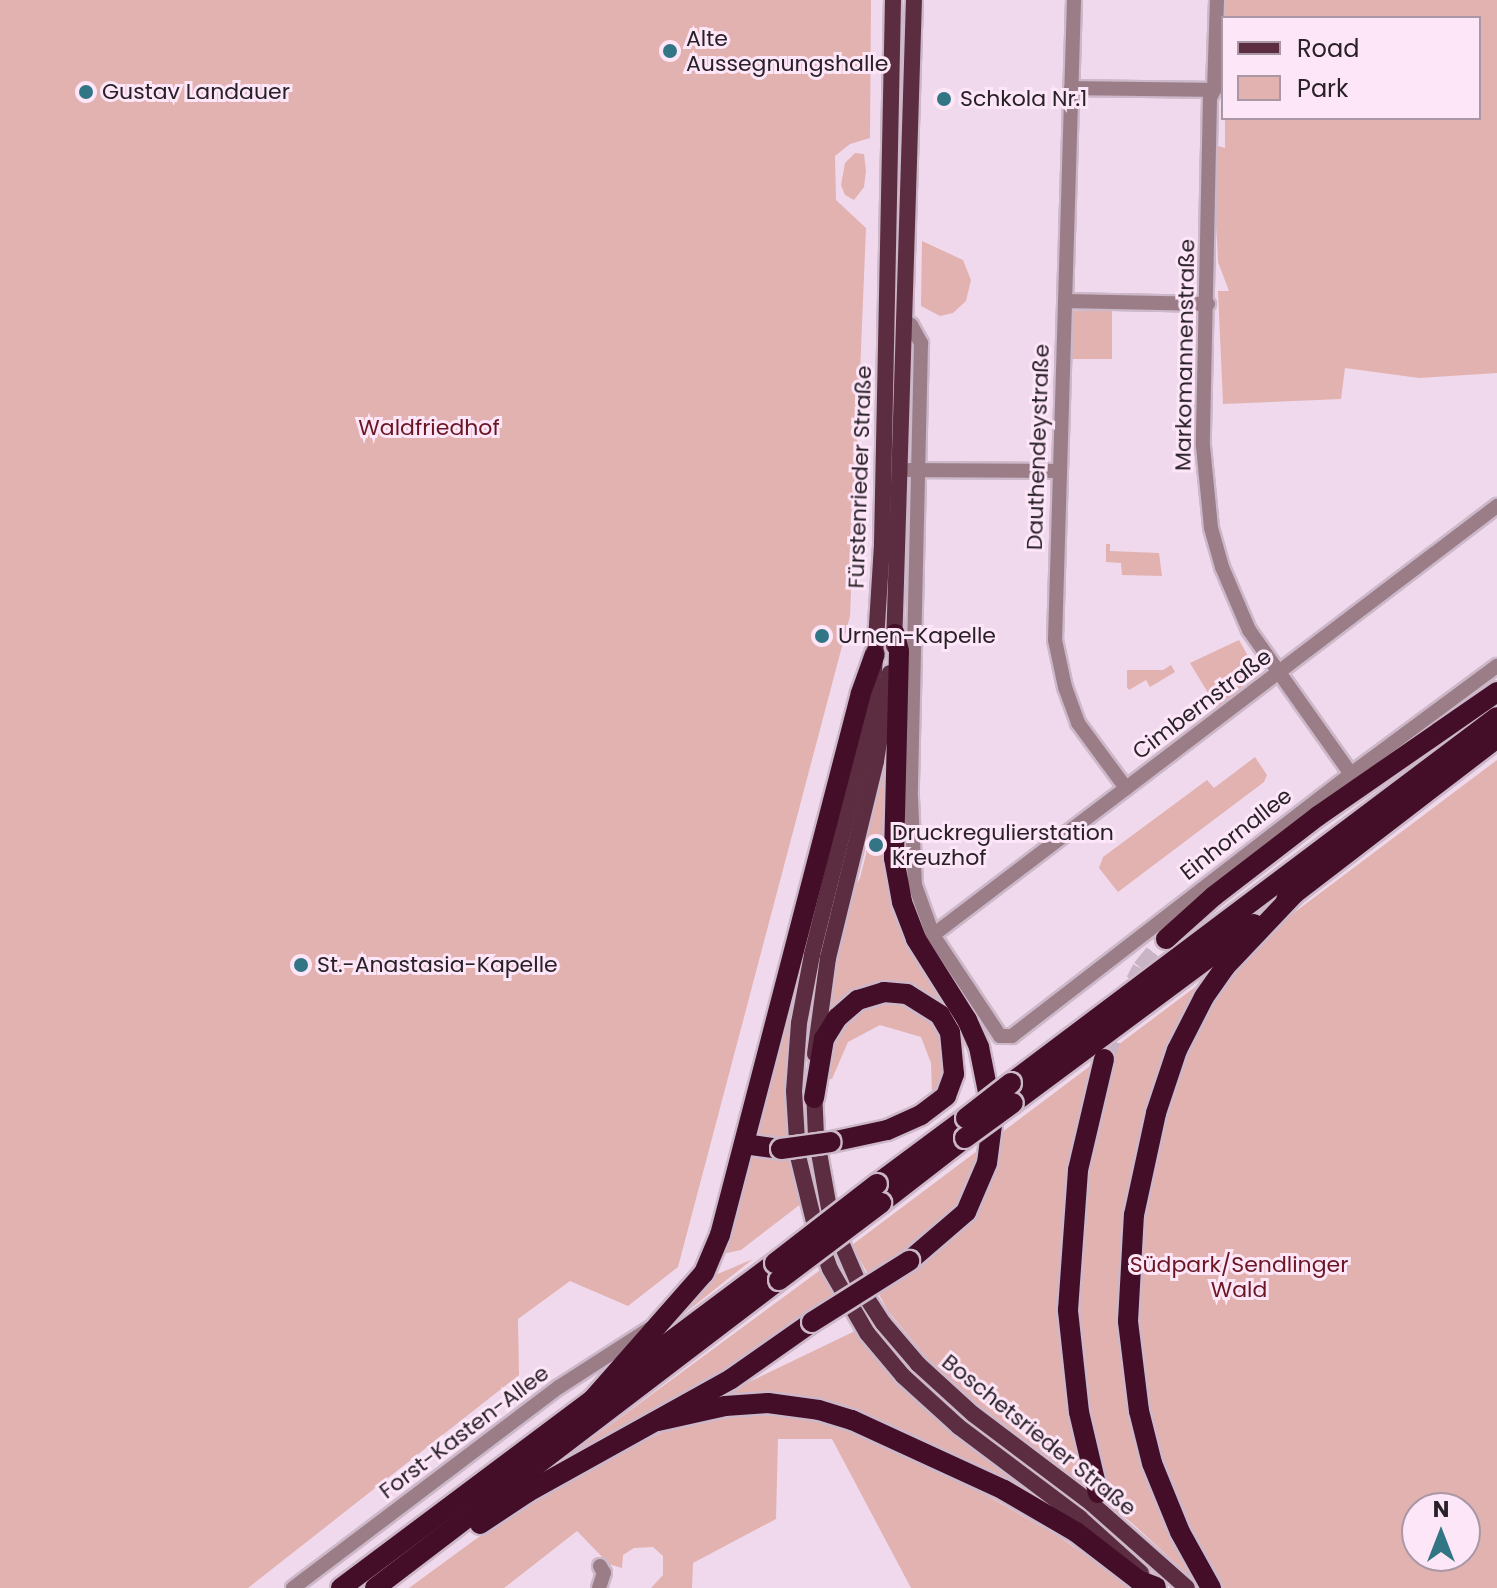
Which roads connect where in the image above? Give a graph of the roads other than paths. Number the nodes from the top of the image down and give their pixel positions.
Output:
1 (893, 0) edge
2 (914, 0) edge
3 (1074, 0) edge
4 (1217, 0) edge
5 (1071, 88) junction
6 (1214, 90) junction
7 (890, 140) junction
8 (908, 141) junction
9 (1065, 301) junction
10 (1208, 304) junction
11 (909, 470) junction
12 (1059, 471) junction
13 (1497, 506) edge
14 (905, 636) junction
15 (875, 654) junction
16 (1497, 666) edge
17 (1278, 675) junction
18 (1497, 692) edge
19 (1497, 717) edge
20 (1497, 738) edge
21 (1351, 774) junction
22 (1126, 788) junction
23 (1294, 894) junction
24 (933, 935) junction
25 (1166, 939) tunnel mouth
26 (1004, 1038) joint
27 (1104, 1059) tunnel mouth
28 (1012, 1093) junction
29 (814, 1098) junction
30 (744, 1144) junction
31 (822, 1174) joint
32 (804, 1186) joint
33 (777, 1272) junction
34 (666, 1318) junction
35 (592, 1400) junction
36 (658, 1421) junction
37 (1098, 1493) dead end
38 (600, 1566) dead end
39 (404, 1567) junction
40 (293, 1588) edge
41 (341, 1588) edge
42 (375, 1588) edge
43 (599, 1588) edge
44 (1156, 1588) edge
45 (1187, 1588) edge
46 (1211, 1588) edge

1 - 7 main road, Fürstenrieder Straße
2 - 8 main road, Fürstenrieder Straße
3 - 5 street, Dauthendeystraße
4 - 6 street, Markomannenstraße
5 - 6 street
5 - 9 street, Dauthendeystraße
6 - 10 street, Markomannenstraße
7 - 8 main road
7 - 15 main road, Fürstenrieder Straße
8 - 11 main road, Fürstenrieder Straße
9 - 10 street
9 - 12 street, Dauthendeystraße
10 - 17 street, Markomannenstraße
11 - 12 street
11 - 14 main road, Fürstenrieder Straße
12 - 22 street, Dauthendeystraße
13 - 17 street, Cimbernstraße
14 - 24 street, Fürstenrieder Straße
14 - 29 main road, Fürstenrieder Straße
14 - 36 highway, bridge
15 - 30 highway
15 - 32 main road, Fürstenrieder Straße
16 - 21 street, Einhornallee
17 - 21 street, Markomannenstraße
17 - 22 street, Cimbernstraße
18 - 25 highway
19 - 28 highway
20 - 23 highway
21 - 26 street, Einhornallee
22 - 24 street, Cimbernstraße
23 - 28 highway
23 - 46 highway
24 - 26 street, Fürstenrieder Straße
27 - 37 highway
28 - 33 highway, bridge
29 - 30 highway, bridge
29 - 31 main road, Fürstenrieder Straße
30 - 34 highway
31 - 45 main road, Boschetsrieder Straße
32 - 44 main road, Boschetsrieder Straße
33 - 35 highway
33 - 39 highway
34 - 35 highway
34 - 40 street, Forst-Kasten-Allee
35 - 41 highway
36 - 39 highway
36 - 44 highway
38 - 43 street
39 - 42 highway

